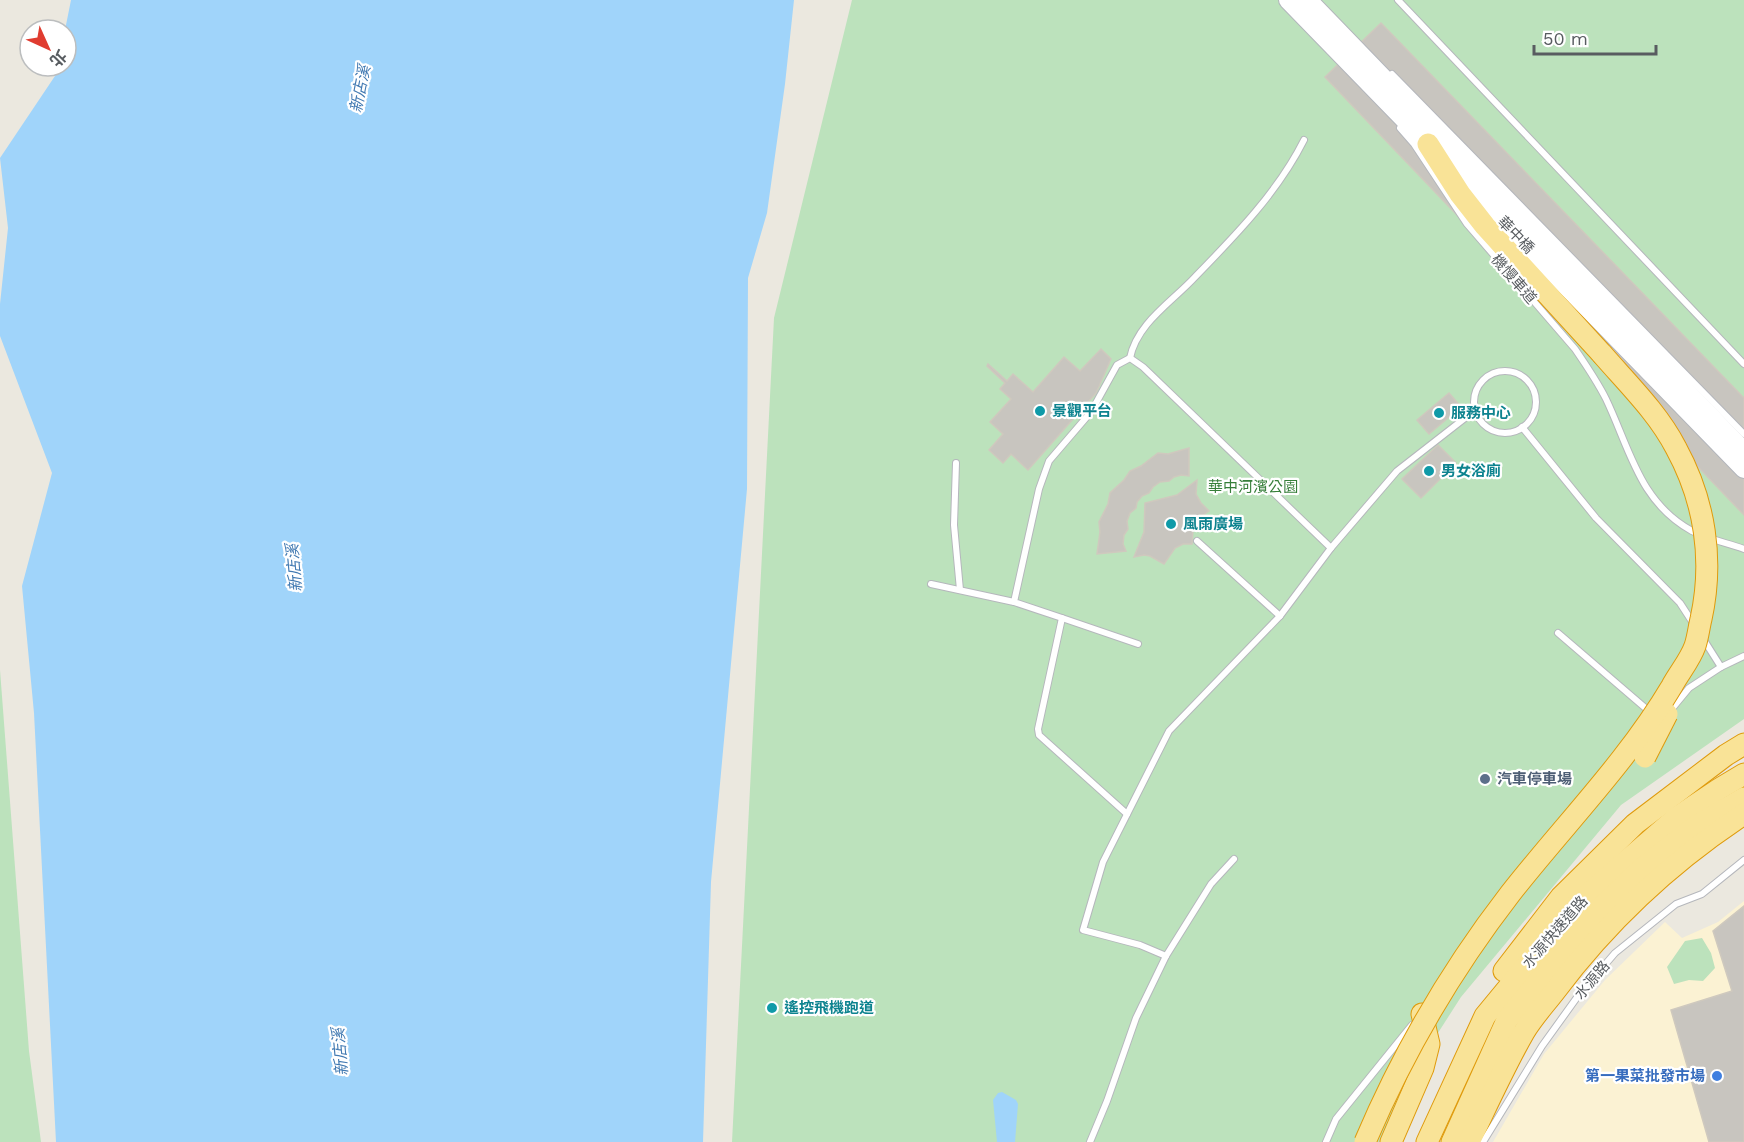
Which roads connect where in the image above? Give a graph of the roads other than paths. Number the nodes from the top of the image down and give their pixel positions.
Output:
1 (1288, 0) edge
2 (1308, 0) edge
3 (1398, 0) edge
4 (1386, 68) dead end
5 (1396, 123) dead end
6 (1304, 140) dead end
7 (1428, 144) junction
8 (1130, 358) junction
9 (1744, 364) edge
10 (1474, 411) junction
11 (1522, 428) junction
12 (1744, 434) edge
13 (1744, 451) edge
14 (956, 463) dead end
15 (1744, 469) edge
16 (1197, 541) dead end
17 (1331, 548) junction
18 (1744, 549) edge
19 (931, 584) dead end
20 (960, 590) junction
21 (1014, 602) junction
22 (1280, 616) junction
23 (1062, 618) junction
24 (1558, 633) dead end
25 (1138, 644) dead end
26 (1695, 646) junction
27 (1744, 656) edge
28 (1721, 667) junction
29 (1662, 722) junction
30 (1744, 744) edge
31 (1639, 754) junction
32 (1744, 774) edge
33 (1744, 798) edge
34 (1127, 814) junction
35 (1744, 814) edge
36 (1581, 821) dead end
37 (1234, 859) dead end
38 (1744, 860) edge
39 (1513, 903) dead end
40 (1166, 956) junction
41 (1422, 1014) junction
42 (1485, 1016) junction
43 (1089, 1142) edge
44 (1326, 1142) edge
45 (1365, 1142) edge
46 (1391, 1142) edge
47 (1427, 1142) edge
48 (1452, 1142) edge
49 (1469, 1142) edge
50 (1484, 1142) edge

1 - 7 main road, 華中橋
2 - 13 main road, 華中橋
3 - 9 lane
4 - 12 lane
5 - 18 lane, 機慢車道
6 - 8 lane
7 - 15 main road, 華中橋
7 - 26 highway, bridge
8 - 17 lane
8 - 21 lane
10 - 11 lane
10 - 11 lane
10 - 17 lane
11 - 28 lane
14 - 20 lane
16 - 22 lane
17 - 22 lane
19 - 20 lane
20 - 21 lane
21 - 23 lane
22 - 34 lane
23 - 25 lane
23 - 34 lane
24 - 29 lane
26 - 31 highway, bridge
26 - 45 highway, bridge
27 - 28 lane
28 - 29 lane
29 - 31 lane
30 - 42 highway
31 - 36 lane
32 - 42 highway, 水源快速道路
33 - 48 highway, 水源快速道路
34 - 40 lane
35 - 49 highway
37 - 40 lane
38 - 50 lane, 水源路
39 - 41 lane
40 - 43 lane
41 - 44 lane
41 - 46 highway
42 - 47 highway, 水源快速道路

